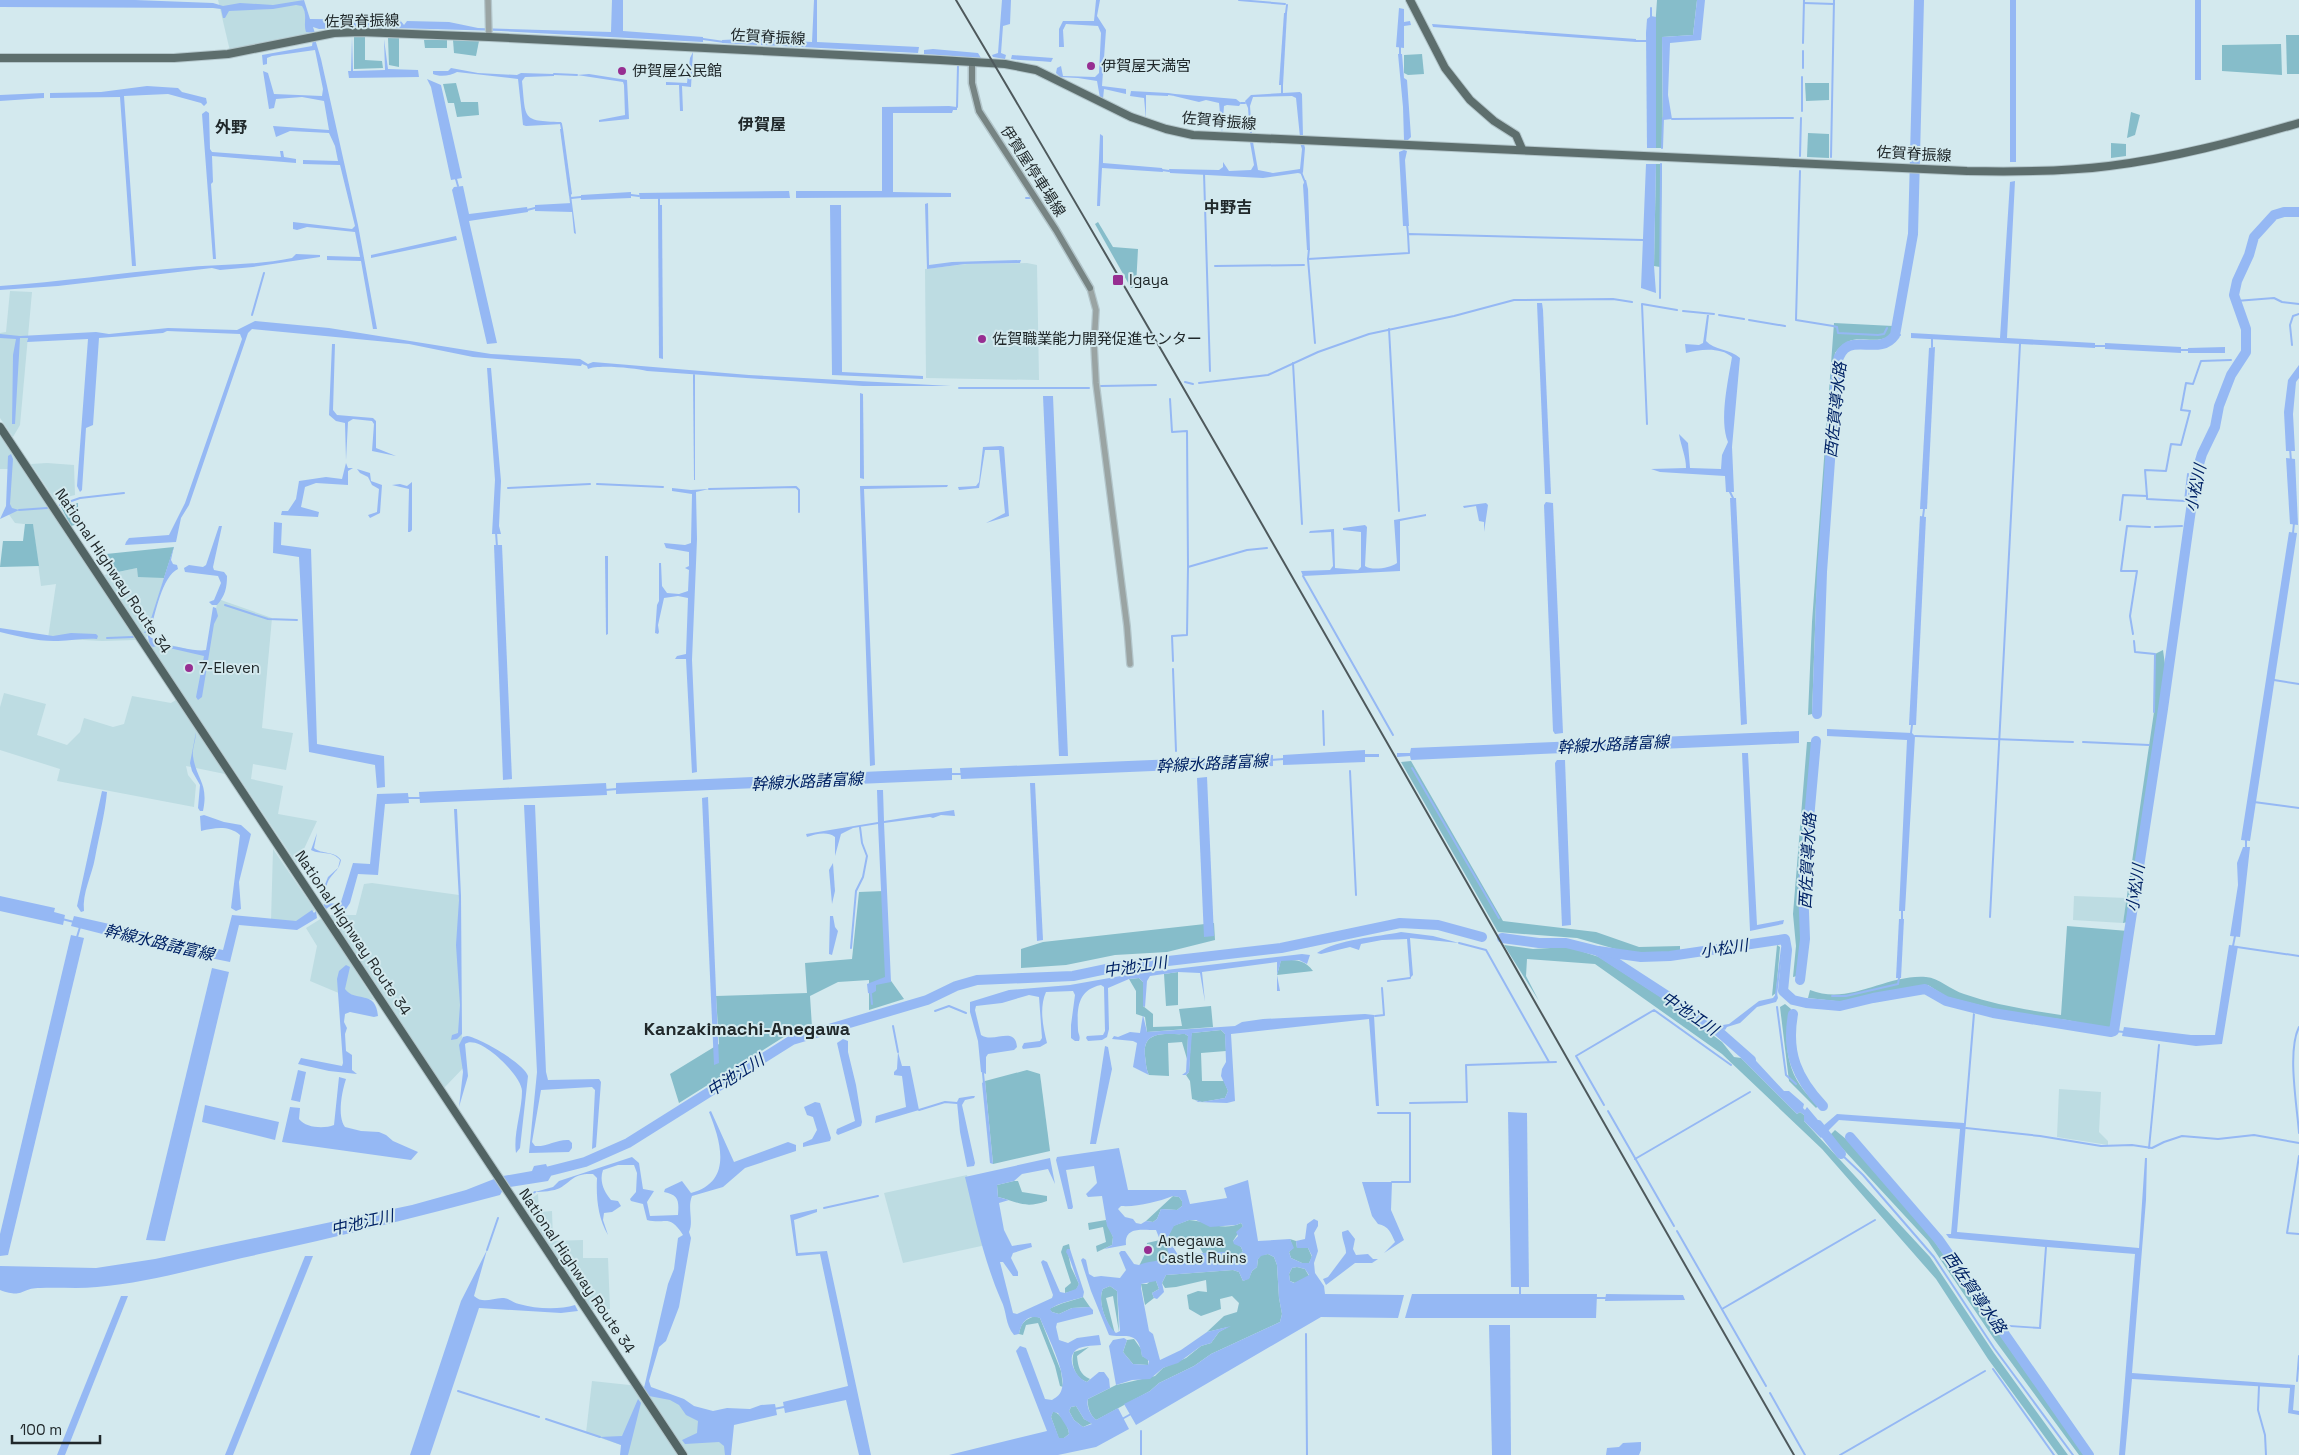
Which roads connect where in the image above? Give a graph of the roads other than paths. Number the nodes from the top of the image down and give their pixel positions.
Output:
1 (488, 0) edge
2 (1410, 0) edge
3 (489, 31) junction
4 (0, 58) edge
5 (972, 62) junction
6 (2299, 124) edge
7 (1522, 149) junction
8 (1090, 288) joint
9 (0, 427) edge
10 (1130, 664) dead end
11 (683, 1455) edge

1 - 3 street
2 - 7 main road
3 - 4 main road, 佐賀脊振線
3 - 5 main road, 佐賀脊振線
5 - 7 main road, 佐賀脊振線
5 - 8 main road, 伊賀屋停車場線
6 - 7 main road, 佐賀脊振線
8 - 10 street
9 - 11 highway, National Highway Route 34

